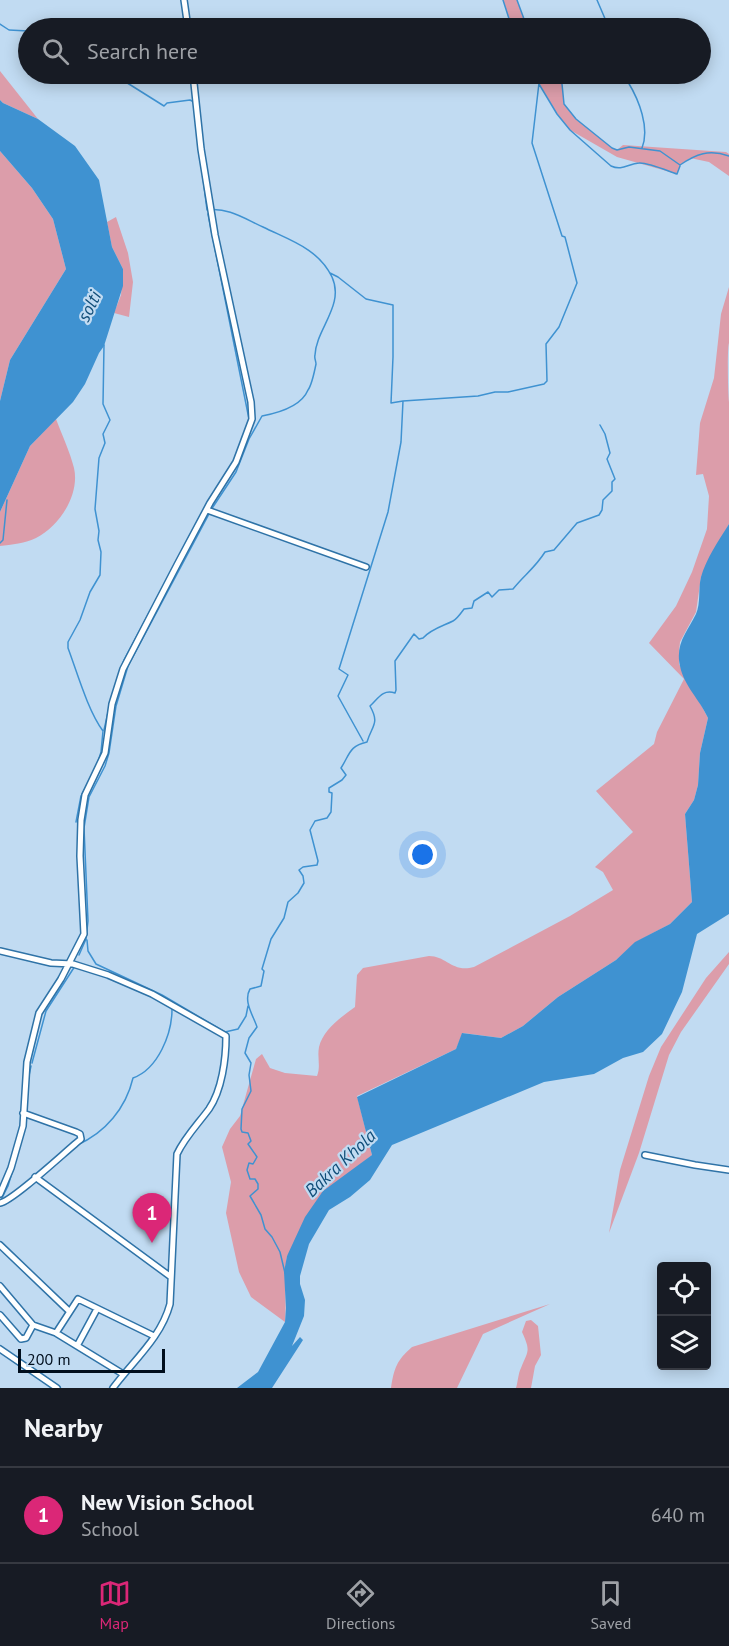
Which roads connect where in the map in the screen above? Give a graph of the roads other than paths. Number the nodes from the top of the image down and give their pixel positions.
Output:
1 (184, 0) edge
2 (187, 18) edge
3 (194, 84) edge
4 (207, 510) junction
5 (366, 567) dead end
6 (0, 951) edge
7 (69, 963) junction
8 (23, 1113) junction
9 (645, 1155) dead end
10 (729, 1170) edge
11 (35, 1177) junction
12 (0, 1194) edge
13 (0, 1203) edge
14 (0, 1245) edge
15 (171, 1277) junction
16 (0, 1286) edge
17 (97, 1310) junction
18 (69, 1311) junction
19 (0, 1315) edge
20 (33, 1325) junction
21 (56, 1333) junction
22 (154, 1336) junction
23 (77, 1346) junction
24 (0, 1350) edge
25 (123, 1374) junction
26 (57, 1388) edge
27 (113, 1388) edge

1 - 2 street
3 - 4 street
4 - 5 street
4 - 7 street
6 - 7 street
7 - 8 street
7 - 15 street
8 - 11 street
8 - 12 street
9 - 10 street
11 - 13 street
11 - 15 street
14 - 18 street
15 - 22 street
16 - 20 street
17 - 18 street
17 - 22 street
17 - 23 street
18 - 21 street
19 - 20 street
20 - 21 street
21 - 23 street
22 - 25 street
23 - 25 street
24 - 26 street
25 - 27 street

